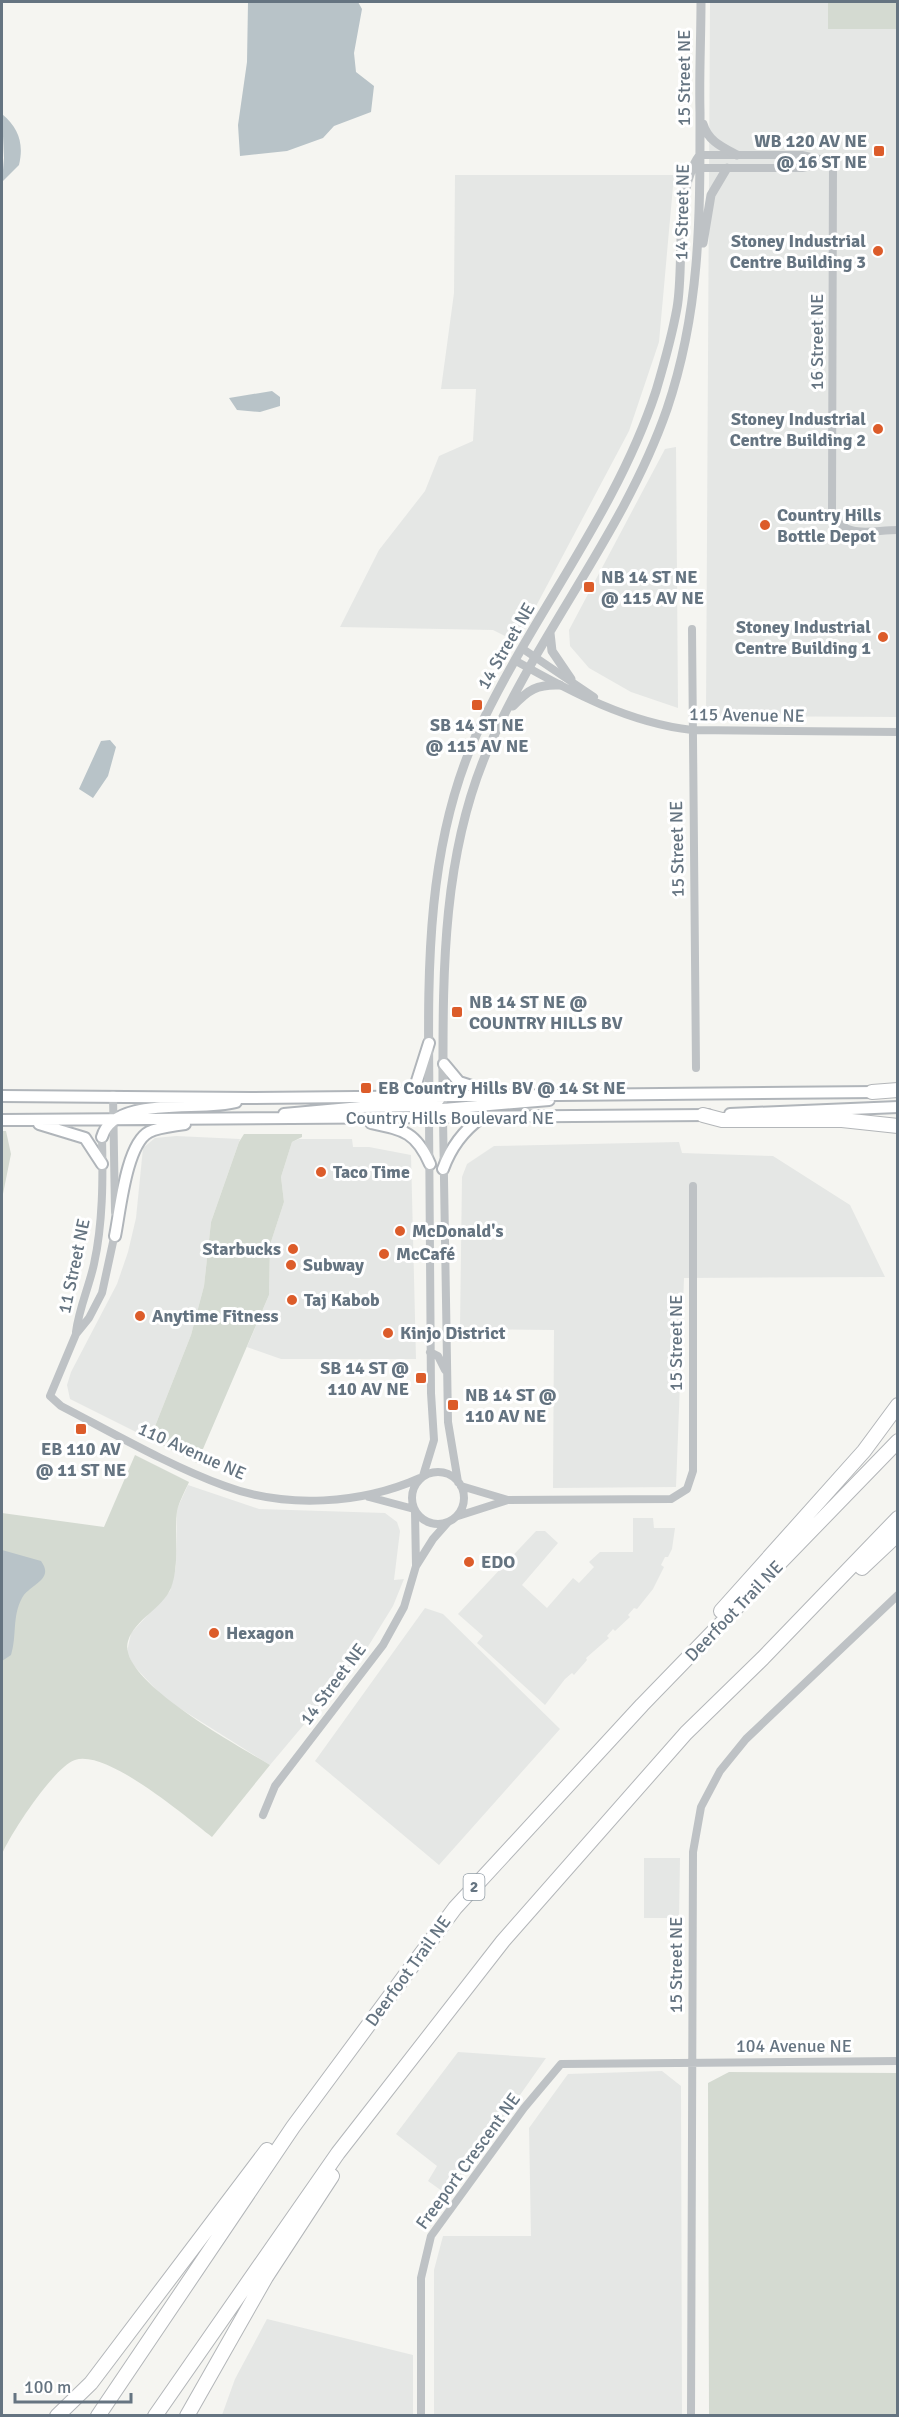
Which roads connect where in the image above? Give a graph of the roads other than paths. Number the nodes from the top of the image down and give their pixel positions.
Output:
1 (701, 2) edge
2 (700, 110) junction
3 (700, 155) junction
4 (737, 155) junction
5 (833, 162) junction
6 (696, 168) junction
7 (727, 168) junction
8 (698, 262) junction
9 (897, 530) edge
10 (692, 629) dead end
11 (550, 633) junction
12 (523, 649) junction
13 (536, 657) junction
14 (516, 662) junction
15 (530, 669) junction
16 (570, 679) junction
17 (560, 685) junction
18 (600, 702) junction
19 (503, 716) junction
20 (692, 730) junction
21 (897, 732) edge
22 (429, 1043) junction
23 (444, 1064) junction
24 (696, 1068) dead end
25 (897, 1091) edge
26 (872, 1092) joint
27 (443, 1094) junction
28 (112, 1095) junction
29 (398, 1095) junction
30 (514, 1095) junction
31 (593, 1095) junction
32 (7, 1096) edge
33 (250, 1098) junction
34 (429, 1100) junction
35 (897, 1107) edge
36 (443, 1113) junction
37 (703, 1115) junction
38 (429, 1118) junction
39 (482, 1118) junction
40 (114, 1119) junction
41 (204, 1119) junction
42 (255, 1119) junction
43 (353, 1119) junction
44 (7, 1120) edge
45 (897, 1126) edge
46 (102, 1137) joint
47 (102, 1164) junction
48 (430, 1164) junction
49 (443, 1169) junction
50 (693, 1186) dead end
51 (115, 1236) junction
52 (76, 1334) junction
53 (430, 1352) junction
54 (447, 1374) junction
55 (897, 1405) edge
56 (897, 1441) edge
57 (422, 1477) junction
58 (460, 1484) junction
59 (368, 1497) junction
60 (508, 1500) junction
61 (415, 1510) junction
62 (457, 1516) junction
63 (897, 1518) edge
64 (448, 1522) junction
65 (897, 1534) edge
66 (416, 1566) junction
67 (897, 1595) edge
68 (763, 1658) junction
69 (642, 1705) junction
70 (263, 1815) dead end
71 (897, 2061) edge
72 (691, 2062) junction
73 (365, 2121) junction
74 (293, 2127) junction
75 (57, 2415) edge
76 (98, 2415) edge
77 (154, 2415) edge
78 (187, 2415) edge
79 (421, 2415) edge
80 (691, 2415) edge

1 - 2 street, 15 Street NE
2 - 3 street, 15 Street NE
2 - 4 street
3 - 4 street
3 - 6 street, 14 Street NE
4 - 5 street
5 - 7 street
5 - 9 street, 16 Street NE
6 - 7 street
6 - 8 street, 14 Street NE
6 - 12 street, 14 Street NE
7 - 8 street
8 - 11 street, 14 Street NE
10 - 20 street, 15 Street NE
11 - 13 street, 14 Street NE
11 - 16 street
12 - 13 street, 115 Avenue NE
12 - 14 street, 14 Street NE
13 - 15 street, 14 Street NE
13 - 16 street, 115 Avenue NE
14 - 15 street, 115 Avenue NE
14 - 22 street, 14 Street NE
15 - 17 street, 115 Avenue NE
15 - 19 street, 14 Street NE
16 - 18 street, 115 Avenue NE
17 - 18 street, 115 Avenue NE
17 - 19 street
18 - 20 street, 115 Avenue NE
19 - 23 street, 14 Street NE
20 - 21 street, 115 Avenue NE
20 - 24 street, 15 Street NE
22 - 29 main road
22 - 34 street, 14 Street NE
23 - 27 street, 14 Street NE
23 - 30 main road
25 - 26 highway
26 - 31 main road, Country Hills Boulevard NE
27 - 30 main road, Country Hills Boulevard NE
27 - 34 main road, Country Hills Boulevard NE
27 - 36 street, 14 Street NE
28 - 32 main road, Country Hills Boulevard NE
28 - 33 main road, Country Hills Boulevard NE
28 - 40 street, 11 Street NE
29 - 33 main road, Country Hills Boulevard NE
29 - 34 main road, Country Hills Boulevard NE
30 - 31 main road, Country Hills Boulevard NE
31 - 36 main road
33 - 40 main road
34 - 38 street, 14 Street NE
34 - 42 main road
35 - 37 main road, Country Hills Boulevard NE
36 - 38 main road
36 - 39 main road, Country Hills Boulevard NE
36 - 49 street, 14 Street NE
37 - 39 main road, Country Hills Boulevard NE
37 - 45 highway
38 - 43 main road, Country Hills Boulevard NE
38 - 48 street, 14 Street NE
39 - 49 main road
40 - 41 main road, Country Hills Boulevard NE
40 - 44 main road, Country Hills Boulevard NE
40 - 46 main road
40 - 51 street, 11 Street NE
41 - 42 main road, Country Hills Boulevard NE
41 - 51 main road
42 - 43 main road, Country Hills Boulevard NE
43 - 48 main road
44 - 47 main road
46 - 47 street, 11 Street NE
47 - 52 street, 11 Street NE
48 - 53 street, 14 Street NE
49 - 54 street, 14 Street NE
50 - 60 street, 15 Street NE
51 - 52 street, 11 Street NE
52 - 59 street, 110 Avenue NE
53 - 54 street
53 - 57 street, 14 Street NE
54 - 58 street, 14 Street NE
55 - 69 highway
56 - 69 highway, Deerfoot Trail NE / 2
57 - 58 street
57 - 59 street, 110 Avenue NE
57 - 61 street
58 - 60 street
58 - 62 street
59 - 61 street, 110 Avenue NE
60 - 62 street
61 - 64 street
61 - 66 street, 14 Street NE
62 - 64 street
63 - 68 highway
64 - 66 street, 14 Street NE
65 - 68 highway
66 - 70 street, 14 Street NE
67 - 72 street, 15 Street NE
68 - 73 highway
69 - 74 highway, Deerfoot Trail NE / 2
71 - 72 street, 104 Avenue NE
72 - 79 street, Freeport Crescent NE
72 - 80 street, 15 Street NE
73 - 77 highway
73 - 78 highway
74 - 75 highway
74 - 76 highway, Deerfoot Trail NE / 2

